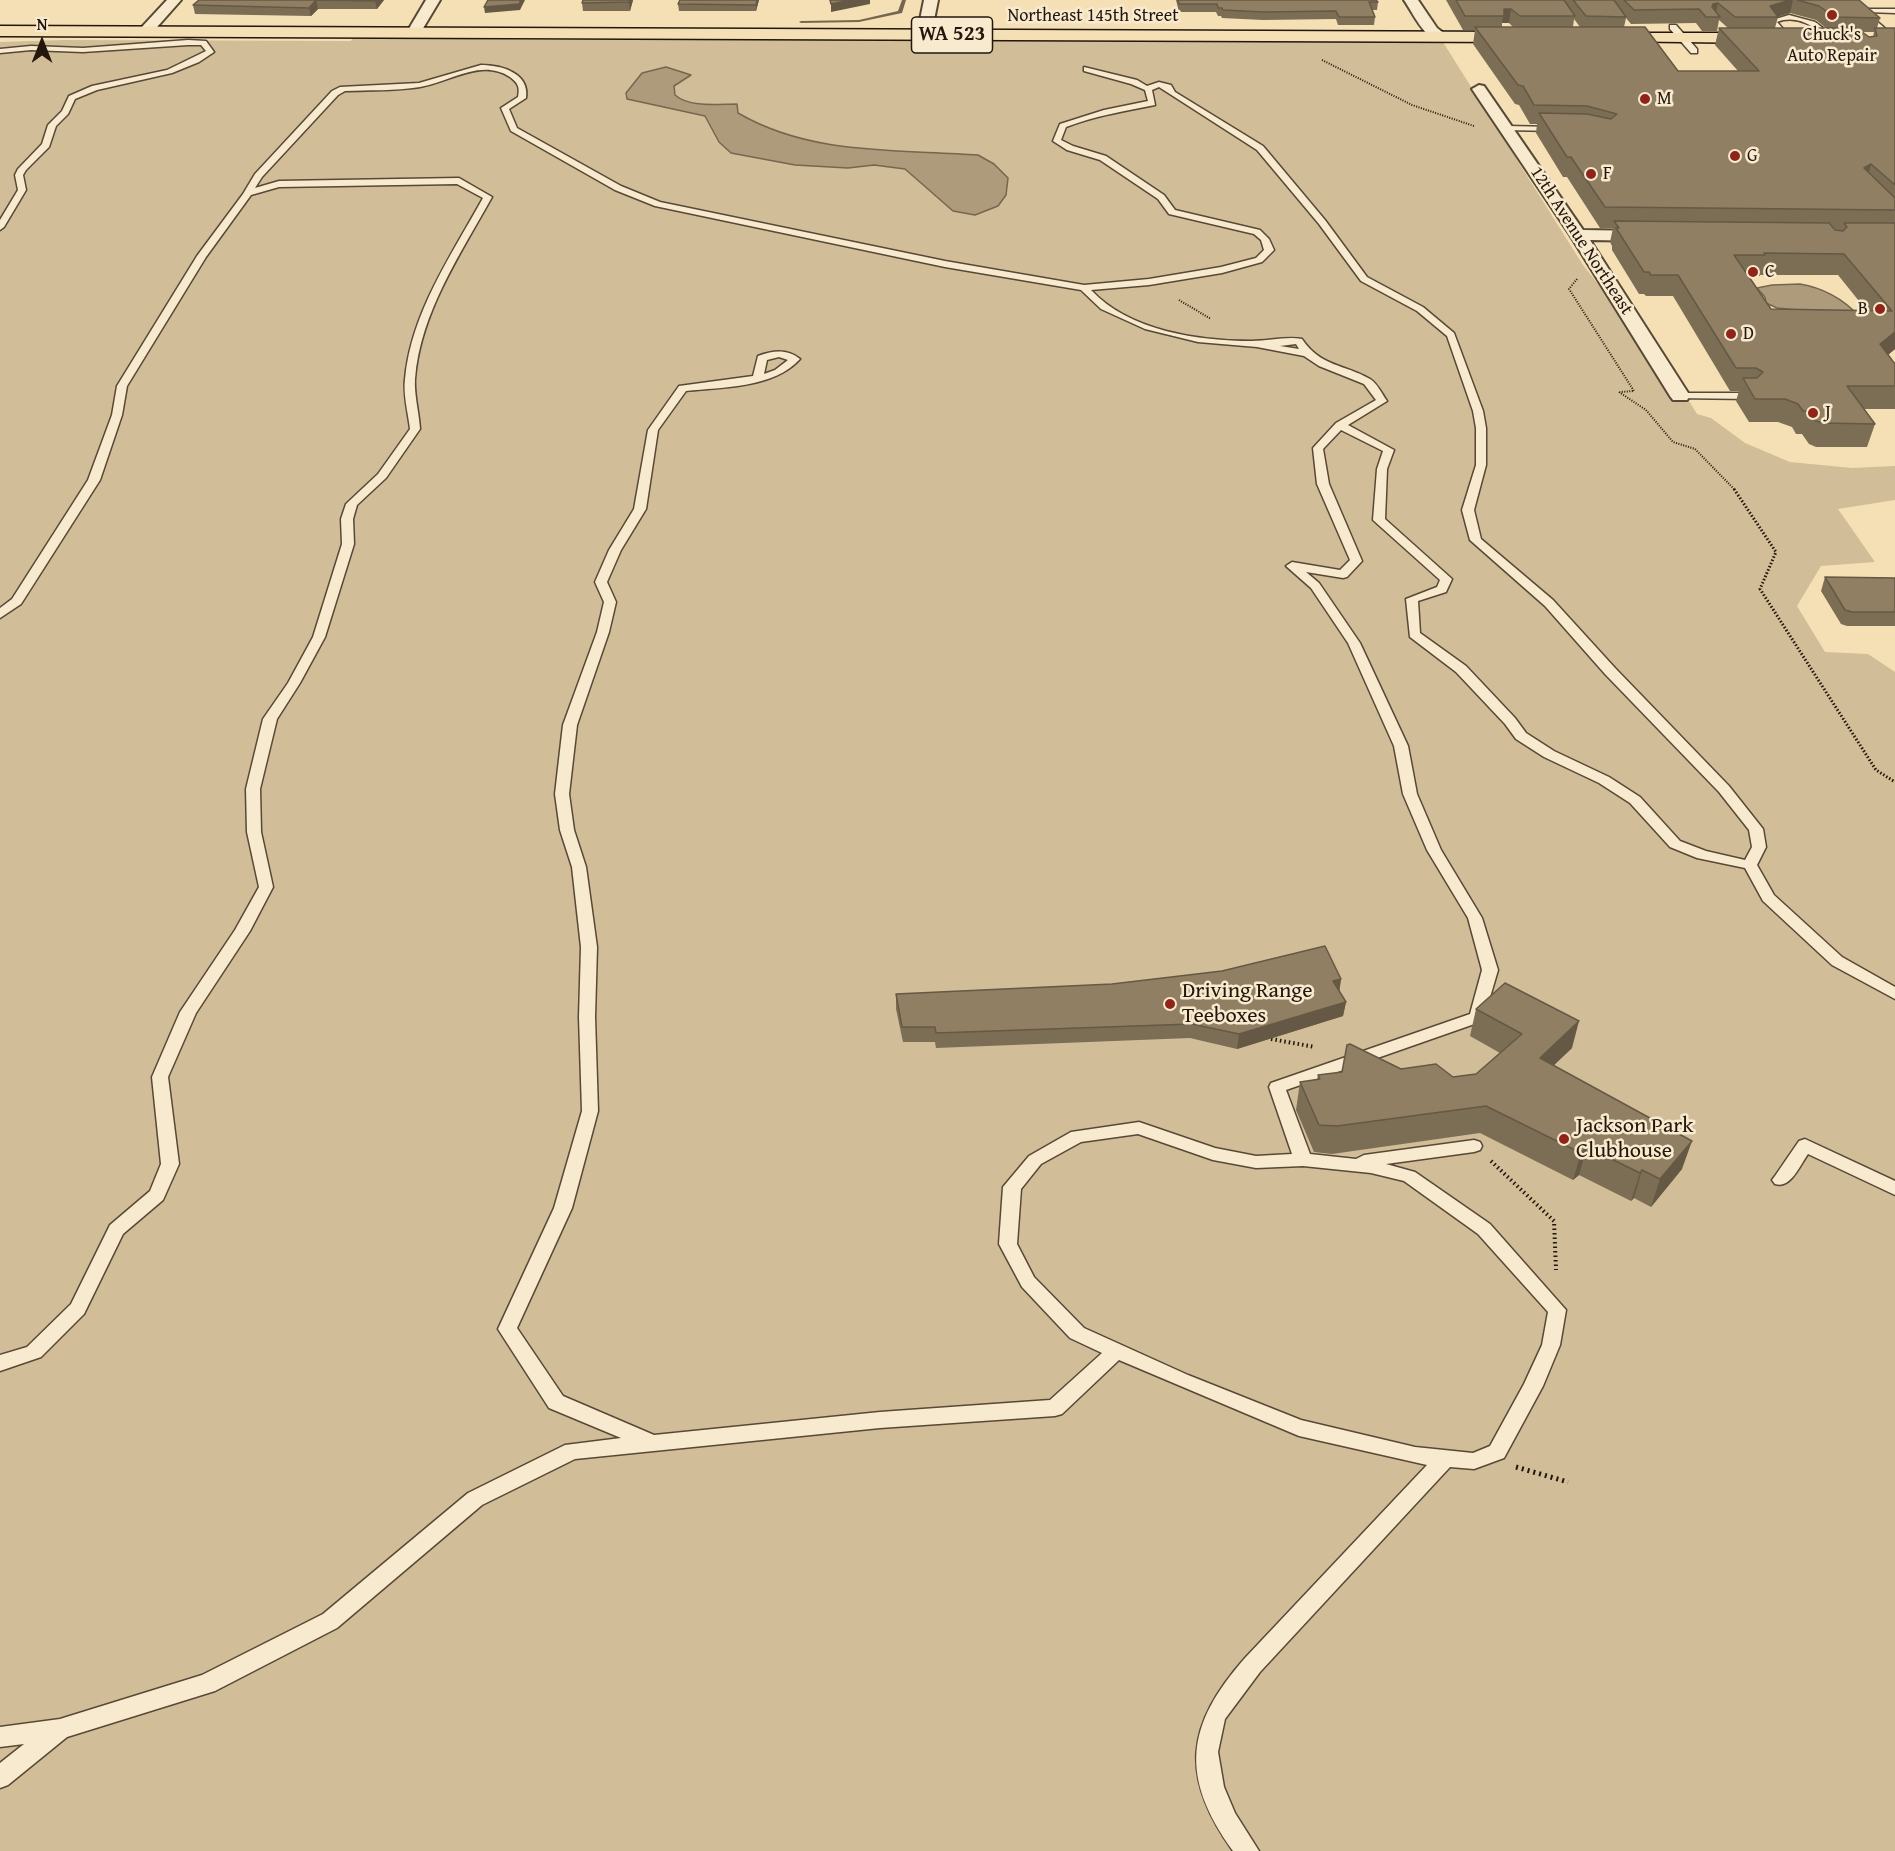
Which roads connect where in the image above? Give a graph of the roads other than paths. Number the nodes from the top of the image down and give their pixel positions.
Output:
1 (174, 0) edge
2 (433, 0) edge
3 (931, 0) edge
4 (1411, 0) edge
5 (1895, 11) edge
6 (0, 30) edge
7 (111, 32) junction
8 (145, 32) junction
9 (414, 32) junction
10 (1678, 33) junction
11 (924, 35) junction
12 (0, 37) edge
13 (1442, 37) junction
14 (1539, 38) edge
15 (1594, 38) edge
16 (1788, 39) junction
17 (1833, 39) junction
18 (1893, 39) edge
19 (0, 51) edge
20 (1694, 51) dead end
21 (1087, 69) dead end
22 (1148, 89) junction
23 (1479, 89) dead end
24 (1506, 128) junction
25 (1572, 129) edge
26 (248, 193) junction
27 (0, 227) edge
28 (1578, 235) junction
29 (1660, 236) edge
30 (1084, 288) junction
31 (758, 376) dead end
32 (1680, 396) joint
33 (1750, 396) edge
34 (1340, 425) junction
35 (0, 614) edge
36 (1750, 865) junction
37 (1895, 994) edge
38 (1474, 1146) road end
39 (1302, 1160) junction
40 (1345, 1164) junction
41 (1781, 1180) dead end
42 (1895, 1189) edge
43 (1116, 1351) junction
44 (0, 1364) edge
45 (651, 1442) junction
46 (1446, 1458) junction
47 (61, 1729) junction
48 (0, 1737) edge
49 (0, 1777) edge
50 (1247, 1851) edge

1 - 8 street
2 - 9 street
3 - 11 street
4 - 13 street
5 - 18 lane
6 - 7 main road, Northeast 145th Street
7 - 8 main road, Northeast 145th Street / WA 523
7 - 12 main road, Northeast 145th Street
8 - 9 main road, Northeast 145th Street / WA 523
9 - 11 main road, Northeast 145th Street / WA 523
10 - 15 main road
10 - 16 main road
10 - 20 lane
11 - 13 main road, Northeast 145th Street / WA 523
13 - 14 main road, Northeast 145th Street / WA 523
16 - 17 main road
16 - 17 lane
17 - 18 main road
19 - 27 lane
21 - 22 lane
22 - 30 lane
22 - 36 lane
23 - 24 street, 12th Avenue Northeast
24 - 25 lane
24 - 28 street, 12th Avenue Northeast
26 - 30 lane
26 - 35 lane
26 - 44 lane
28 - 29 street
28 - 32 street, 12th Avenue Northeast
30 - 34 lane
31 - 45 lane
32 - 33 lane
34 - 36 lane
34 - 39 lane
36 - 37 lane
38 - 40 lane
39 - 40 lane
39 - 43 lane
40 - 46 lane
41 - 42 lane
43 - 45 lane
43 - 46 lane
45 - 47 lane
46 - 50 lane
47 - 48 lane
47 - 49 lane

